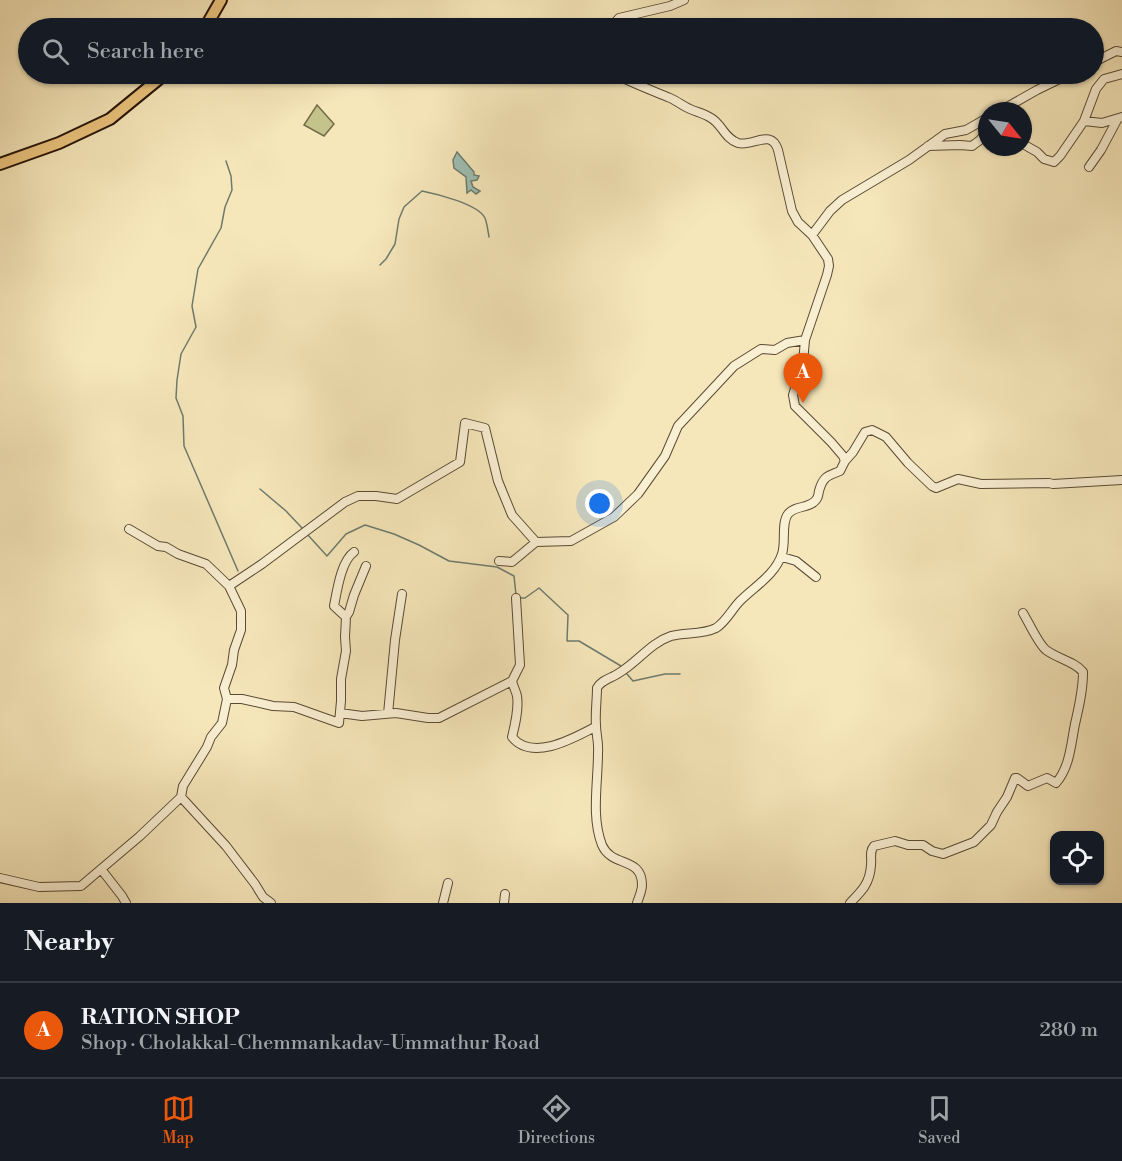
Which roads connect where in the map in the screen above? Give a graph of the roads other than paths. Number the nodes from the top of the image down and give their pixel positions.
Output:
1 (221, 0) edge
2 (684, 0) edge
3 (211, 18) edge
4 (619, 18) edge
5 (1122, 52) edge
6 (1104, 57) edge
7 (1122, 74) edge
8 (1104, 79) edge
9 (153, 84) edge
10 (642, 84) edge
11 (1050, 84) edge
12 (1100, 84) edge
13 (1016, 102) edge
14 (1119, 119) edge
15 (1084, 121) junction
16 (978, 123) edge
17 (978, 142) edge
18 (928, 146) junction
19 (1032, 149) edge
20 (0, 164) edge
21 (1089, 167) dead end
22 (812, 235) junction
23 (806, 340) junction
24 (845, 461) junction
25 (1122, 480) edge
26 (129, 529) dead end
27 (536, 542) junction
28 (354, 552) dead end
29 (782, 557) junction
30 (499, 561) dead end
31 (366, 566) dead end
32 (816, 577) dead end
33 (229, 586) junction
34 (402, 594) dead end
35 (516, 598) dead end
36 (1023, 613) dead end
37 (346, 617) junction
38 (512, 681) junction
39 (227, 699) junction
40 (340, 713) junction
41 (388, 714) junction
42 (596, 727) junction
43 (181, 797) junction
44 (101, 869) junction
45 (0, 878) edge
46 (448, 883) dead end
47 (505, 894) dead end
48 (126, 903) edge
49 (271, 903) edge
50 (443, 903) edge
51 (504, 903) edge
52 (637, 903) edge
53 (850, 903) edge

1 - 3 main road
2 - 4 street
5 - 6 street
7 - 8 street
9 - 20 main road
10 - 22 street
11 - 13 street
12 - 15 street
14 - 15 street
14 - 21 street
15 - 19 street
16 - 18 street
17 - 18 street
18 - 22 street
22 - 23 street
23 - 24 street
23 - 27 street
24 - 25 street
24 - 29 street
26 - 33 street
27 - 30 street
27 - 33 street
28 - 37 street
29 - 32 street
29 - 42 street
31 - 37 street
33 - 39 street
34 - 41 street
35 - 38 street
36 - 53 street
37 - 40 street
38 - 41 street
38 - 42 street
39 - 40 street
39 - 43 street
40 - 41 street
42 - 52 street
43 - 44 street
43 - 49 street
44 - 45 street
44 - 48 street
46 - 50 street
47 - 51 street

